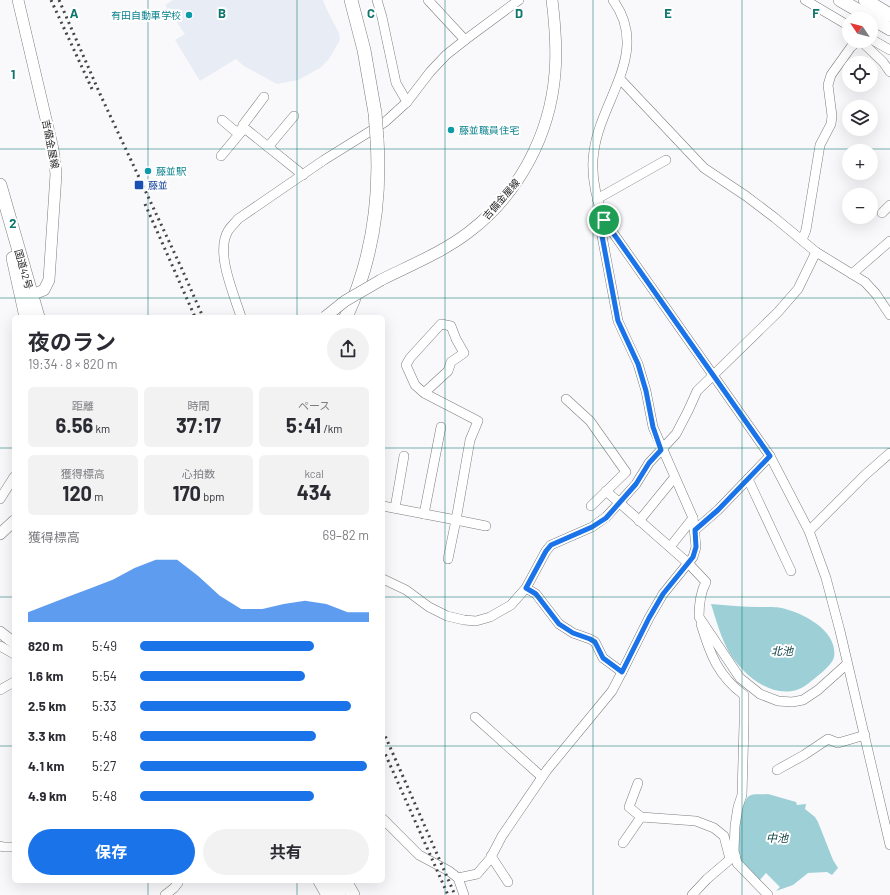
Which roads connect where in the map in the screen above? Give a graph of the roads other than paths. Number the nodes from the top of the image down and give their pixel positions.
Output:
1 (18, 0) edge
2 (350, 0) edge
3 (377, 0) edge
4 (428, 0) edge
5 (519, 0) edge
6 (552, 0) edge
7 (613, 0) edge
8 (805, 0) edge
9 (840, 0) edge
10 (865, 0) edge
11 (890, 15) edge
12 (842, 22) edge
13 (890, 29) edge
14 (465, 40) junction
15 (878, 44) edge
16 (850, 48) edge
17 (868, 48) edge
18 (890, 50) edge
19 (890, 72) edge
20 (620, 80) junction
21 (264, 97) dead end
22 (407, 102) junction
23 (294, 116) dead end
24 (222, 120) dead end
25 (241, 130) junction
26 (268, 147) junction
27 (221, 156) dead end
28 (666, 160) dead end
29 (303, 175) junction
30 (2, 191) edge
31 (597, 200) junction
32 (890, 205) edge
33 (882, 213) dead end
34 (604, 220) junction
35 (802, 240) junction
36 (890, 241) edge
37 (816, 252) junction
38 (852, 274) junction
39 (27, 297) junction
40 (26, 315) edge
41 (37, 315) edge
42 (240, 315) edge
43 (327, 315) edge
44 (347, 315) edge
45 (890, 316) edge
46 (714, 374) junction
47 (424, 393) junction
48 (566, 399) dead end
49 (440, 428) dead end
50 (661, 450) junction
51 (890, 453) edge
52 (404, 456) dead end
53 (770, 456) junction
54 (674, 478) junction
55 (748, 479) junction
56 (12, 480) edge
57 (606, 491) junction
58 (0, 499) edge
59 (619, 503) junction
60 (385, 506) edge
61 (591, 506) dead end
62 (395, 508) junction
63 (424, 514) junction
64 (693, 518) junction
65 (456, 520) junction
66 (639, 521) junction
67 (12, 523) edge
68 (486, 526) dead end
69 (695, 530) junction
70 (809, 532) junction
71 (0, 534) edge
72 (670, 548) junction
73 (448, 559) dead end
74 (689, 564) junction
75 (791, 571) dead end
76 (385, 580) edge
77 (526, 588) junction
78 (699, 617) junction
79 (0, 632) edge
80 (12, 641) edge
81 (0, 646) edge
82 (12, 653) edge
83 (847, 664) junction
84 (622, 672) junction
85 (12, 683) edge
86 (0, 690) edge
87 (475, 717) dead end
88 (865, 735) junction
89 (777, 770) dead end
90 (542, 777) junction
91 (638, 783) dead end
92 (641, 817) junction
93 (385, 821) edge
94 (623, 843) dead end
95 (890, 844) edge
96 (0, 846) edge
97 (12, 846) edge
98 (491, 856) junction
99 (732, 857) junction
100 (458, 878) junction
101 (508, 882) dead end
102 (177, 883) edge
103 (321, 883) edge
104 (333, 883) edge
105 (346, 883) edge
106 (165, 895) edge
107 (328, 895) edge
108 (340, 895) edge
109 (353, 895) edge
110 (464, 895) edge
111 (692, 895) edge
112 (768, 895) edge

1 - 39 main road, 吉備金屋線
2 - 44 highway, bridge
3 - 22 street
4 - 14 street
5 - 14 street
6 - 43 main road, 吉備金屋線, bridge
7 - 20 street
8 - 12 street
9 - 13 highway
10 - 11 highway
14 - 22 street
15 - 18 street
16 - 35 street
17 - 19 street
20 - 31 street
20 - 35 street
21 - 25 street
22 - 29 street
23 - 26 street
24 - 25 street
25 - 26 street
25 - 27 street
26 - 29 street
28 - 31 street
29 - 42 street
30 - 39 highway, 国道42号
31 - 34 street
32 - 33 street
34 - 46 street
34 - 50 street
35 - 37 street
36 - 38 street
37 - 38 street
37 - 46 street
38 - 45 street
39 - 40 highway, 国道42号
39 - 41 highway, 国道42号
46 - 50 street
46 - 53 street
47 - 47 street
47 - 65 street
48 - 57 street
49 - 63 street
50 - 54 street
50 - 59 street
51 - 70 street
52 - 62 street
53 - 55 street
53 - 70 street
54 - 64 street
54 - 66 street
55 - 69 street
55 - 75 street
56 - 58 street
57 - 59 street
57 - 61 street
59 - 66 street
59 - 77 street
60 - 62 street
62 - 63 street
63 - 65 street
64 - 69 street
64 - 72 street
65 - 68 street
65 - 73 street
66 - 72 street
67 - 71 main road
69 - 74 street
70 - 83 street
72 - 74 street
74 - 78 street
74 - 84 street
76 - 77 street
77 - 84 street
78 - 83 street
78 - 99 street
79 - 80 main road
81 - 82 street
83 - 88 street
84 - 90 street
85 - 86 street
87 - 90 street
88 - 89 street
88 - 95 street
90 - 98 street
91 - 92 street
92 - 94 street
92 - 99 street
93 - 100 street
96 - 97 street
98 - 100 street
98 - 101 street
99 - 111 street
99 - 112 street
100 - 110 street
102 - 106 street
103 - 107 highway
104 - 108 highway
105 - 109 highway

